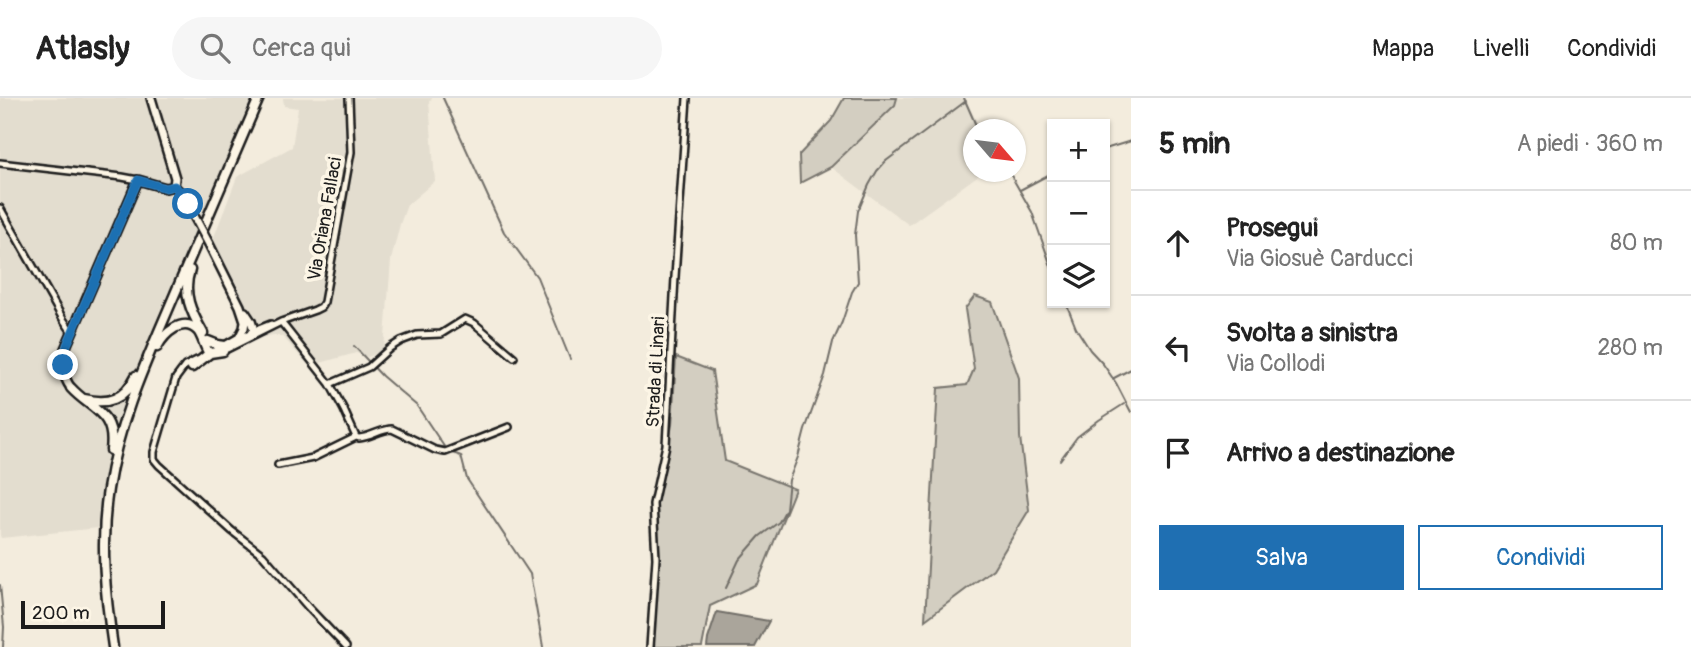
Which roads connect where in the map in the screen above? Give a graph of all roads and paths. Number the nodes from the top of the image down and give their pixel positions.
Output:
1 (150, 98) edge
2 (259, 98) edge
3 (349, 98) edge
4 (687, 98) edge
5 (2, 164) edge
6 (138, 180) junction
7 (174, 186) junction
8 (0, 208) edge
9 (212, 208) junction
10 (176, 290) junction
11 (247, 321) junction
12 (284, 321) junction
13 (264, 329) junction
14 (253, 331) junction
15 (73, 333) junction
16 (239, 338) junction
17 (206, 342) junction
18 (225, 349) junction
19 (211, 353) junction
20 (514, 357) dead end
21 (194, 363) junction
22 (330, 384) junction
23 (71, 388) joint
24 (84, 399) junction
25 (123, 423) junction
26 (509, 427) dead end
27 (356, 437) junction
28 (278, 465) dead end
29 (106, 501) junction
30 (113, 647) edge
31 (346, 647) edge
32 (650, 647) edge

1 - 7 street
2 - 9 main road
3 - 12 street, Via Oriana Fallaci
4 - 32 street, Strada di Linari
5 - 6 street
6 - 7 street
6 - 15 street
7 - 11 street, bridge
8 - 15 street
9 - 10 main road
9 - 17 main road
10 - 24 main road
10 - 25 main road
11 - 13 street
11 - 14 street
11 - 16 street
12 - 13 street
12 - 22 street
13 - 14 street
13 - 18 street
14 - 16 street
14 - 18 street
15 - 23 street
16 - 18 street
17 - 18 main road
17 - 19 main road
17 - 21 main road
17 - 25 main road
18 - 19 main road
18 - 21 street
19 - 21 main road
20 - 22 street
21 - 31 street
22 - 27 street
23 - 24 main road
24 - 29 main road
25 - 29 main road
26 - 27 street
27 - 28 street
29 - 30 main road

